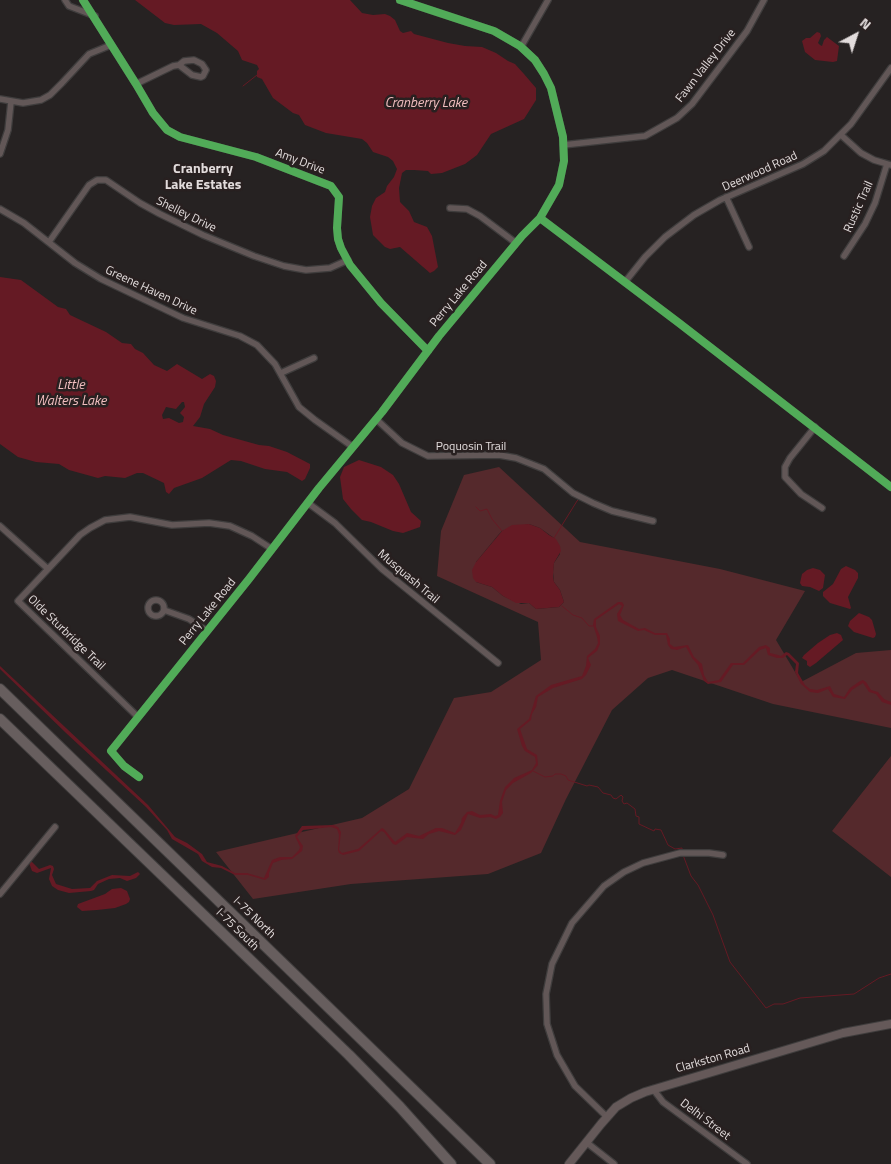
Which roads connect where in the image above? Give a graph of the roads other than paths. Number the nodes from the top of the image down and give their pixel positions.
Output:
1 (65, 0) edge
2 (83, 0) edge
3 (400, 0) edge
4 (548, 0) edge
5 (764, 0) edge
6 (94, 16) junction
7 (111, 44) junction
8 (521, 47) junction
9 (180, 65) dead end
10 (891, 68) edge
11 (136, 84) junction
12 (0, 99) edge
13 (11, 102) junction
14 (841, 136) junction
15 (563, 145) junction
16 (0, 154) edge
17 (889, 165) edge
18 (726, 197) junction
19 (450, 208) dead end
20 (0, 209) edge
21 (540, 218) junction
22 (49, 242) junction
23 (516, 243) junction
24 (749, 247) dead end
25 (844, 256) dead end
26 (348, 260) junction
27 (625, 282) junction
28 (428, 351) junction
29 (314, 358) dead end
30 (281, 373) junction
31 (376, 419) junction
32 (815, 427) junction
33 (353, 447) junction
34 (891, 487) edge
35 (308, 504) junction
36 (822, 508) dead end
37 (653, 521) dead end
38 (0, 526) edge
39 (272, 549) junction
40 (48, 569) junction
41 (164, 610) dead end
42 (206, 631) junction
43 (498, 663) dead end
44 (0, 689) edge
45 (138, 717) junction
46 (0, 719) edge
47 (139, 777) dead end
48 (55, 827) dead end
49 (723, 855) dead end
50 (0, 894) edge
51 (891, 1024) edge
52 (653, 1089) junction
53 (607, 1117) junction
54 (586, 1142) junction
55 (451, 1164) edge
56 (490, 1164) edge
57 (569, 1164) edge
58 (614, 1164) edge
59 (747, 1164) edge

1 - 6 street
2 - 6 street, Amy Drive
3 - 8 street, Perry Lake Road
4 - 8 street
5 - 15 street, Fawn Valley Drive
6 - 7 street, Amy Drive
7 - 11 street, Amy Drive
7 - 13 street
8 - 15 street, Perry Lake Road
9 - 11 street
10 - 14 street, Deerwood Road
11 - 26 street, Amy Drive
12 - 13 street
13 - 16 street
14 - 17 street
14 - 18 street, Deerwood Road
15 - 21 street, Perry Lake Road
17 - 25 street, Rustic Trail
18 - 24 street
18 - 27 street, Deerwood Road
19 - 23 street
20 - 22 street, Greene Haven Drive
21 - 23 street, Perry Lake Road
21 - 27 street
22 - 26 street, Shelley Drive
22 - 30 street, Greene Haven Drive
23 - 28 street, Perry Lake Road
26 - 28 street, Amy Drive
27 - 32 street
28 - 31 street, Perry Lake Road
29 - 30 street
30 - 33 street, Greene Haven Drive
31 - 33 street, Perry Lake Road
31 - 37 street, Poquosin Trail
32 - 34 street
32 - 36 street
33 - 35 street, Perry Lake Road
35 - 39 street, Perry Lake Road
35 - 43 street, Musquash Trail
38 - 40 street
39 - 40 street, Olde Sturbridge Trail
39 - 42 street, Perry Lake Road
40 - 45 street, Olde Sturbridge Trail
41 - 42 street
42 - 45 street, Perry Lake Road
44 - 56 highway, I-75 North
45 - 47 street, Perry Lake Road
46 - 55 highway, I-75 South
48 - 50 street
49 - 53 street
51 - 52 street, Clarkston Road
52 - 53 street, Clarkston Road
52 - 59 street, Delhi Street
53 - 54 street, Clarkston Road
54 - 57 street, Clarkston Road
54 - 58 street

